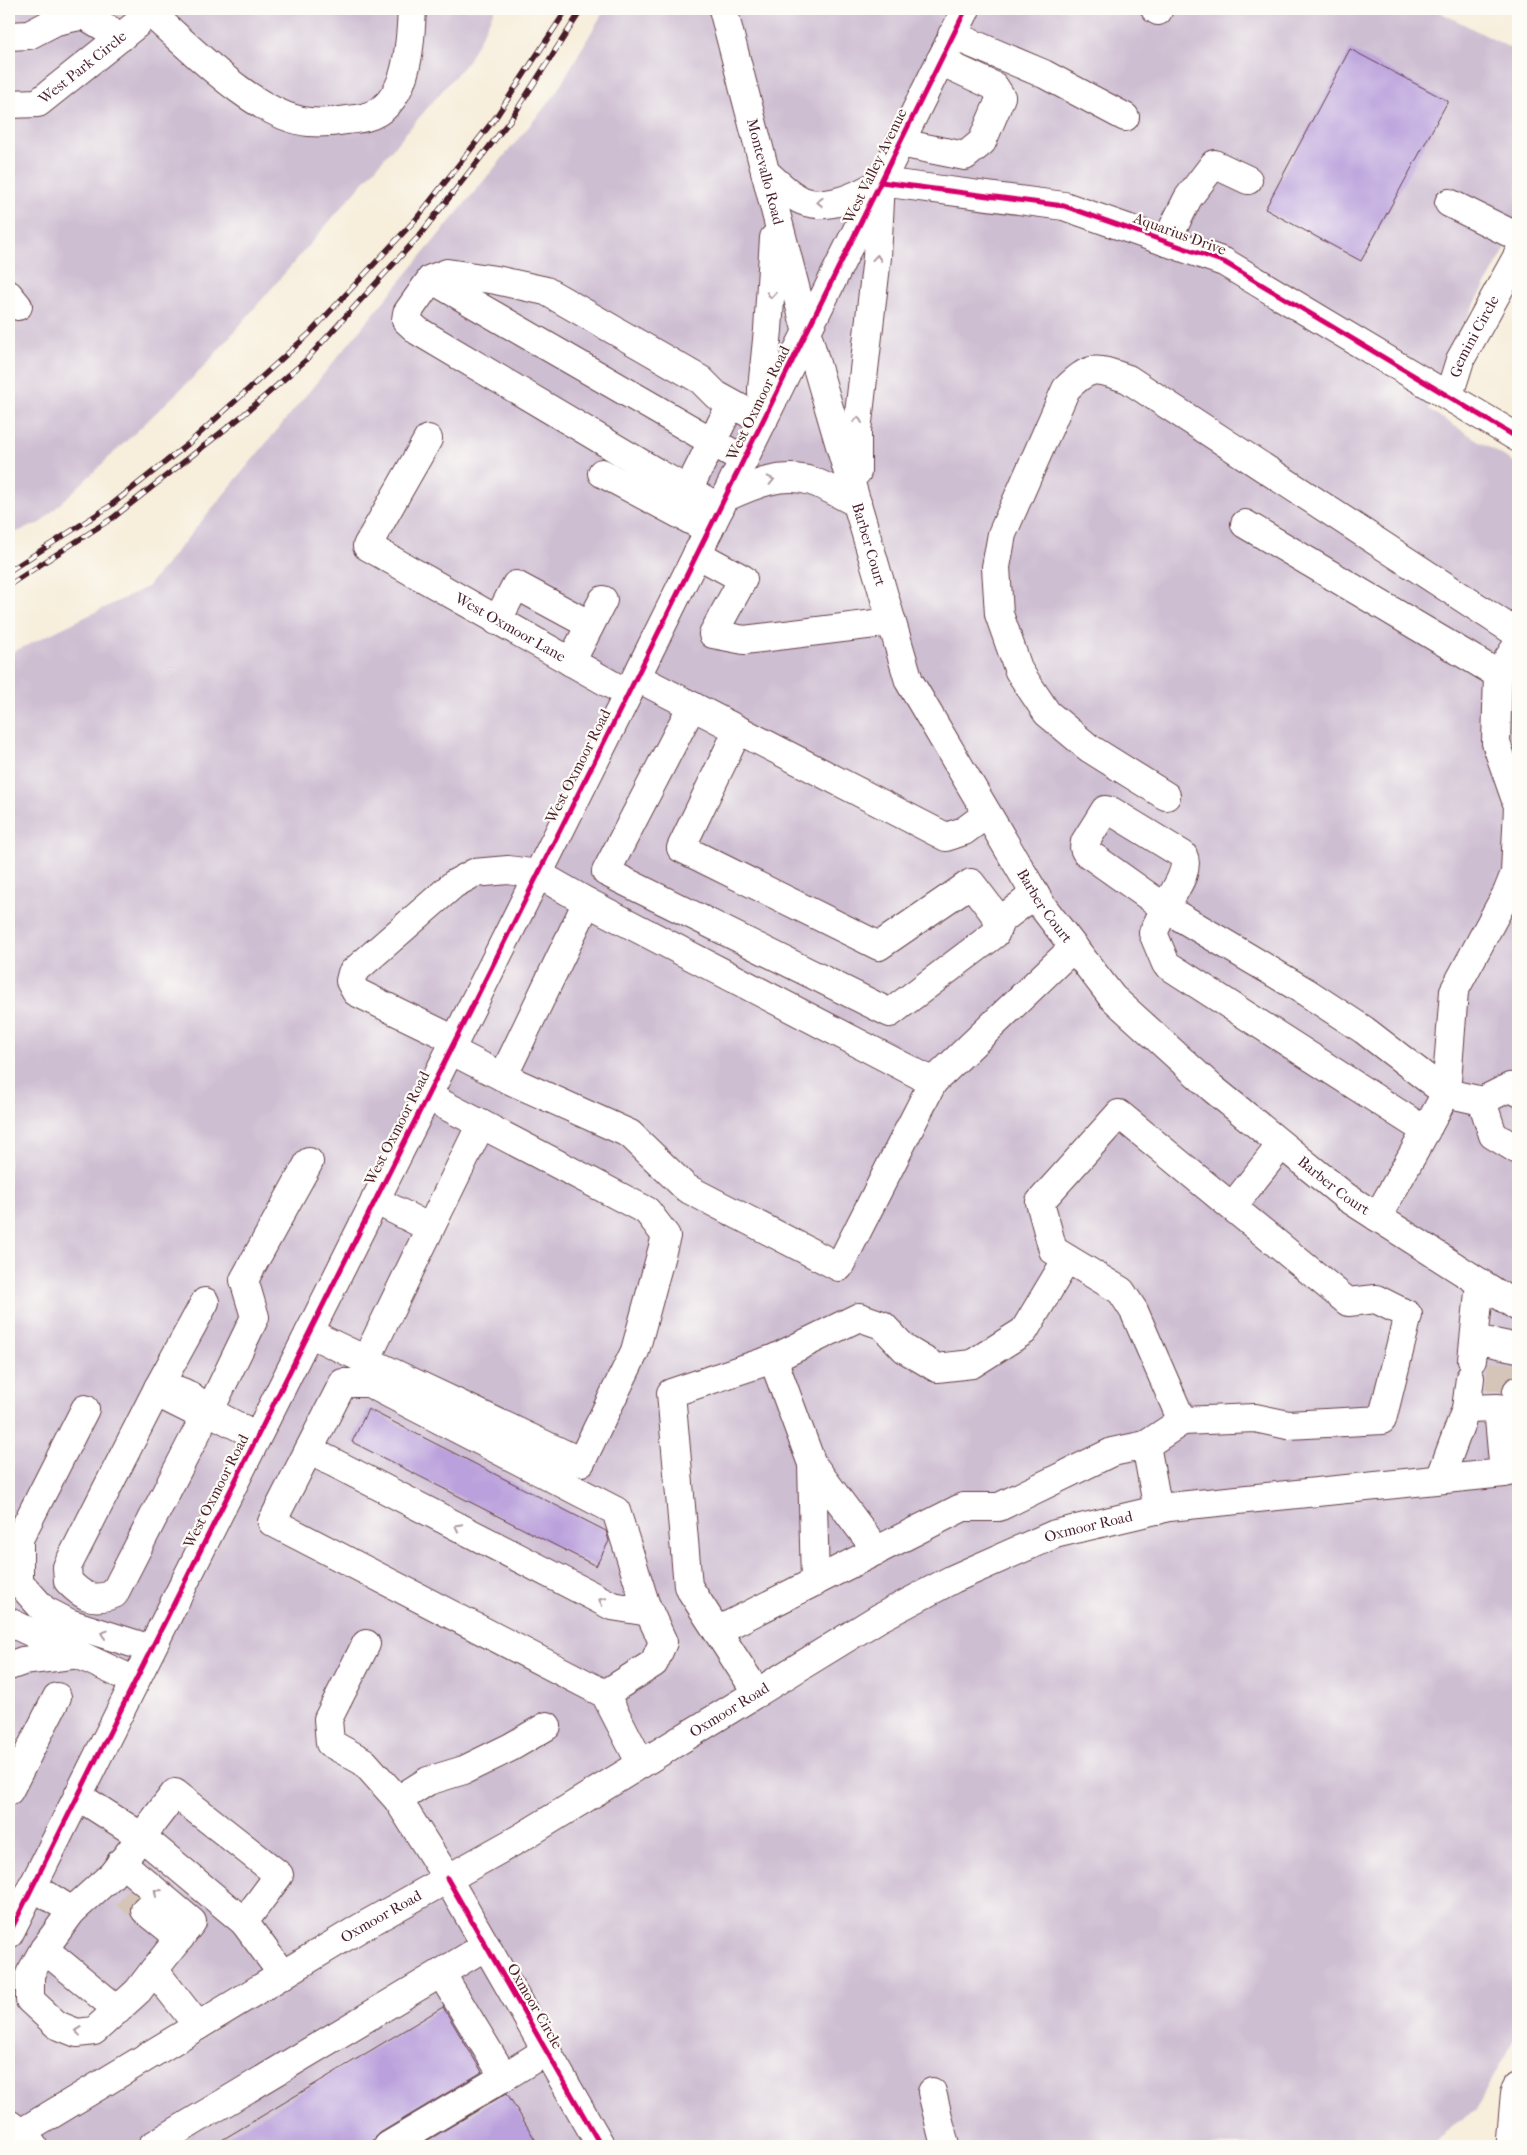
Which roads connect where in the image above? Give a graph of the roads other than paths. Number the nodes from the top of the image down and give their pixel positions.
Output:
1 (145, 9) edge
2 (412, 9) edge
3 (723, 9) edge
4 (966, 9) edge
5 (952, 35) junction
6 (9, 36) edge
7 (121, 37) junction
8 (940, 61) junction
9 (9, 104) edge
10 (1125, 118) dead end
11 (900, 144) junction
12 (765, 172) junction
13 (1248, 180) dead end
14 (881, 182) junction
15 (1450, 203) dead end
16 (775, 211) junction
17 (1518, 237) edge
18 (1166, 242) junction
19 (1518, 255) edge
20 (430, 279) junction
21 (807, 334) junction
22 (1449, 395) junction
23 (731, 404) junction
24 (763, 421) junction
25 (1518, 438) edge
26 (428, 439) dead end
27 (711, 441) junction
28 (744, 460) junction
29 (602, 473) dead end
30 (688, 490) junction
31 (857, 504) junction
32 (713, 522) junction
33 (1245, 524) dead end
34 (603, 600) dead end
35 (497, 621) junction
36 (891, 622) junction
37 (590, 625) junction
38 (1518, 634) edge
39 (1518, 644) edge
40 (571, 662) junction
41 (1498, 674) junction
42 (632, 686) junction
43 (692, 706) junction
44 (738, 730) junction
45 (1166, 796) dead end
46 (987, 814) junction
47 (538, 874) junction
48 (1035, 894) junction
49 (587, 902) junction
50 (1000, 921) junction
51 (1074, 947) junction
52 (453, 1045) junction
53 (503, 1077) junction
54 (933, 1082) junction
55 (1518, 1092) edge
56 (1446, 1093) junction
57 (427, 1096) junction
58 (1482, 1101) junction
59 (481, 1124) junction
60 (1426, 1131) junction
61 (1281, 1145) junction
62 (1518, 1150) edge
63 (309, 1162) dead end
64 (375, 1200) junction
65 (1232, 1207) junction
66 (1377, 1217) junction
67 (430, 1228) junction
68 (1067, 1259) junction
69 (1480, 1283) junction
70 (204, 1302) dead end
71 (1518, 1307) edge
72 (309, 1333) junction
73 (1512, 1348) edge
74 (773, 1359) junction
75 (1472, 1359) junction
76 (366, 1360) junction
77 (158, 1388) junction
78 (1509, 1402) edge
79 (85, 1409) dead end
80 (1466, 1409) junction
81 (204, 1417) junction
82 (1182, 1421) junction
83 (257, 1436) junction
84 (1146, 1445) junction
85 (309, 1450) junction
86 (812, 1464) junction
87 (1511, 1471) edge
88 (1440, 1479) junction
89 (1158, 1510) junction
90 (877, 1551) junction
91 (815, 1582) junction
92 (649, 1612) junction
93 (26, 1621) edge
94 (717, 1631) junction
95 (366, 1644) dead end
96 (151, 1649) junction
97 (79, 1654) junction
98 (9, 1666) edge
99 (135, 1681) junction
100 (757, 1693) junction
101 (605, 1694) junction
102 (57, 1697) dead end
103 (547, 1726) dead end
104 (641, 1764) junction
105 (9, 1791) edge
106 (78, 1796) junction
107 (398, 1800) junction
108 (142, 1837) junction
109 (448, 1878) junction
110 (32, 1886) junction
111 (102, 1888) junction
112 (145, 1910) tunnel mouth
113 (244, 1922) junction
114 (186, 1930) junction
115 (9, 1934) edge
116 (486, 1946) junction
117 (44, 1949) junction
118 (154, 1970) junction
119 (441, 1972) junction
120 (283, 1975) junction
121 (118, 2010) junction
122 (198, 2026) junction
123 (546, 2051) junction
124 (504, 2077) junction
125 (1518, 2086) edge
126 (932, 2092) dead end
127 (18, 2136) edge
128 (152, 2146) edge
129 (388, 2146) edge
130 (601, 2146) edge
131 (946, 2146) edge
132 (1512, 2146) edge

1 - 2 main road
1 - 7 main road, West Park Circle
3 - 12 main road, Montevallo Road
4 - 5 main road, West Valley Avenue
5 - 8 main road, West Valley Avenue
5 - 10 main road
6 - 7 main road
7 - 9 main road, West Park Circle
8 - 11 main road, West Valley Avenue
8 - 11 main road
11 - 14 main road, West Valley Avenue
14 -> 12 main road
12 - 16 main road, Montevallo Road
13 - 18 main road
14 - 18 main road, Aquarius Drive
14 - 21 main road, West Valley Avenue
31 -> 14 main road
15 - 17 main road
16 - 21 main road, Montevallo Road
16 -> 24 main road
18 - 22 main road, Aquarius Drive
19 - 22 main road, Gemini Circle
20 - 23 main road
20 - 27 main road
20 - 30 main road
21 - 24 main road, West Oxmoor Road
21 - 31 main road, Barber Court
22 - 25 main road, Aquarius Drive
23 - 24 main road
23 - 27 main road
24 - 28 main road, West Oxmoor Road
26 - 35 main road, West Oxmoor Lane
27 - 28 main road
27 - 30 main road
28 - 32 main road, West Oxmoor Road
29 - 32 main road
30 - 32 main road
32 -> 31 main road
31 - 36 main road, Barber Court
32 - 36 main road
32 - 42 main road, West Oxmoor Road
33 - 41 main road
34 - 37 main road
35 - 37 main road
35 - 40 main road, West Oxmoor Lane
36 - 46 main road, Barber Court
37 - 40 main road
38 - 45 main road
39 - 41 main road
40 - 42 main road, West Oxmoor Lane
41 - 56 main road
42 - 43 main road, West Oxmoor Lane
42 - 47 main road, West Oxmoor Road
43 - 44 main road, West Oxmoor Lane
43 - 50 main road
44 - 46 main road, West Oxmoor Lane
44 - 50 main road
46 - 48 main road, Barber Court
47 - 49 main road
47 - 52 main road, West Oxmoor Road
47 - 52 main road
48 - 50 main road
48 - 51 main road, Barber Court
49 - 53 main road
49 - 54 main road
51 - 54 main road
51 - 61 main road, Barber Court
52 - 53 main road
52 - 57 main road, West Oxmoor Road
53 - 54 main road
55 - 58 main road
56 - 58 main road
56 - 60 main road
56 - 60 main road
57 - 59 main road
57 - 64 main road, West Oxmoor Road
58 - 62 main road
59 - 67 main road
59 - 76 main road
60 - 66 main road
61 - 65 main road
61 - 66 main road, Barber Court
63 - 81 main road
64 - 67 main road
64 - 72 main road, West Oxmoor Road
65 - 68 main road
65 - 82 main road
66 - 69 main road, Barber Court
67 - 76 main road
68 - 74 main road
68 - 82 main road
69 - 71 main road, Barber Court
69 - 75 main road
70 - 77 main road
72 - 76 main road
72 - 83 main road, West Oxmoor Road
73 - 75 main road
74 - 86 main road
74 - 94 main road
75 - 80 main road
77 - 81 main road
77 - 81 main road
78 - 80 main road
78 - 87 main road
79 - 93 main road
80 - 88 main road
81 - 83 main road
82 - 84 main road
83 - 96 main road, West Oxmoor Road
84 - 89 main road
84 - 90 main road
92 -> 85 main road
85 - 92 main road
85 - 101 main road
86 - 90 main road
86 - 91 main road
87 - 88 main road, Oxmoor Road
88 - 89 main road, Oxmoor Road
89 - 100 main road, Oxmoor Road
90 - 91 main road
91 - 94 main road
92 - 101 main road
96 -> 93 main road
93 - 97 main road
94 - 100 main road
95 - 107 main road, Oxmoor Circle
96 - 99 main road, West Oxmoor Road
97 - 98 main road
97 - 99 main road
99 - 106 main road, West Oxmoor Road
100 - 104 main road, Oxmoor Road
101 - 104 main road
102 - 105 main road
103 - 107 main road
104 - 109 main road, Oxmoor Road
106 - 108 main road
106 - 110 main road, West Oxmoor Road
107 - 109 main road, Oxmoor Circle
108 - 111 main road
108 - 113 main road
108 - 113 main road
109 - 116 main road, Oxmoor Circle
109 - 120 main road, Oxmoor Road
110 - 111 main road
110 - 115 main road, West Oxmoor Road
114 -> 111 main road
111 - 117 main road
112 - 114 main road
113 - 120 main road
114 - 118 main road
116 - 119 main road
116 - 123 main road, Oxmoor Circle
117 - 121 main road
121 -> 117 main road
118 - 121 main road
118 - 122 main road
119 - 124 main road
119 - 128 main road
120 - 122 main road, Oxmoor Road
122 - 127 main road, Oxmoor Road
123 - 124 main road
123 - 130 main road, Oxmoor Circle
124 - 129 main road
125 - 132 main road
126 - 131 main road

